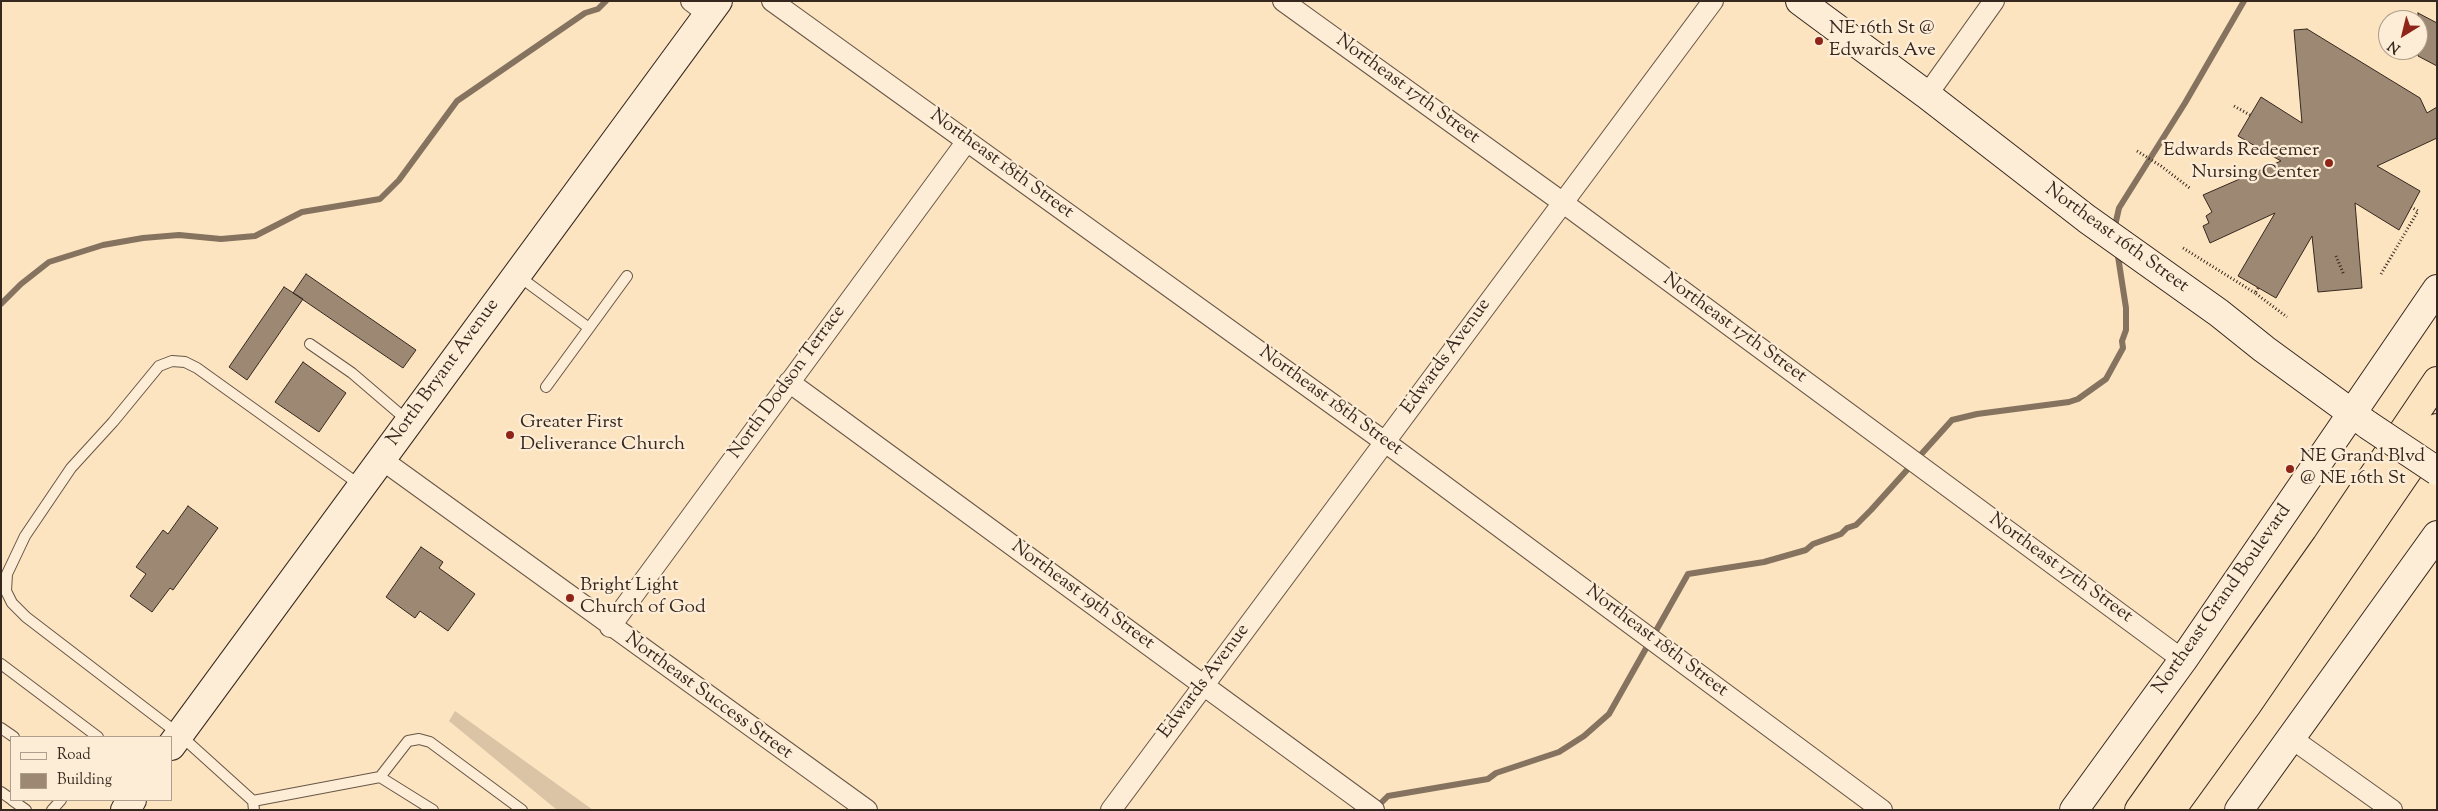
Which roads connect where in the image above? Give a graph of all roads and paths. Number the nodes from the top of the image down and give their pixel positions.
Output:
1 (772, 1) edge
2 (1283, 1) edge
3 (1713, 1) edge
4 (1800, 1) edge
5 (1994, 1) edge
6 (706, 5) edge
7 (1927, 95) junction
8 (2234, 106) dead end
9 (2250, 115) dead end
10 (967, 140) junction
11 (2137, 151) dead end
12 (2192, 189) dead end
13 (1562, 202) junction
14 (2411, 206) dead end
15 (2183, 248) dead end
16 (2336, 256) dead end
17 (517, 274) junction
18 (2381, 274) dead end
19 (2344, 275) dead end
20 (627, 276) dead end
21 (2258, 288) dead end
22 (2437, 289) edge
23 (2255, 293) junction
24 (2287, 317) dead end
25 (589, 328) junction
26 (310, 344) dead end
27 (2437, 381) edge
28 (789, 382) junction
29 (546, 387) dead end
30 (2360, 419) junction
31 (409, 422) junction
32 (2437, 428) edge
33 (1385, 442) junction
34 (381, 459) junction
35 (2437, 471) edge
36 (361, 486) junction
37 (2437, 535) edge
38 (610, 627) junction
39 (2182, 660) junction
40 (1, 664) edge
41 (1203, 684) junction
42 (1, 728) edge
43 (13, 736) edge
44 (97, 736) edge
45 (169, 736) edge
46 (2291, 738) junction
47 (175, 741) edge
48 (380, 777) junction
49 (15, 801) edge
50 (254, 806) edge
51 (26, 810) edge
52 (433, 810) edge
53 (522, 810) edge
54 (867, 810) edge
55 (1110, 810) edge
56 (1374, 810) edge
57 (1882, 810) edge
58 (2074, 810) edge
59 (2139, 810) edge
60 (2171, 810) edge
61 (2239, 810) edge
62 (2392, 810) edge

1 - 10 street, Northeast 18th Street
2 - 13 street, Northeast 17th Street
3 - 13 street, Edwards Avenue
4 - 7 street, Northeast 16th Street
5 - 7 street
6 - 17 street, North Bryant Avenue
7 - 30 street, Northeast 16th Street
8 - 9 path
10 - 28 street, North Dodson Terrace
10 - 33 street, Northeast 18th Street
11 - 12 path
13 - 33 street, Edwards Avenue
13 - 39 street, Northeast 17th Street
14 - 18 path
15 - 23 path
16 - 19 path
17 - 25 lane
17 - 31 street, North Bryant Avenue
20 - 25 lane
21 - 23 path
22 - 30 street, Northeast Grand Boulevard
23 - 24 path
25 - 29 lane
26 - 31 lane
27 - 59 highway
28 - 38 street, North Dodson Terrace
28 - 41 street, Northeast 19th Street
30 - 35 street, Northeast 16th Street, bridge
30 - 39 street, Northeast Grand Boulevard
31 - 34 street, North Bryant Avenue
32 - 60 highway
33 - 41 street, Edwards Avenue
33 - 57 street, Northeast 18th Street
34 - 36 street, North Bryant Avenue
34 - 38 street, Northeast Success Street
36 - 45 lane
36 - 47 street, North Bryant Avenue
37 - 46 street
38 - 54 street, Northeast Success Street
39 - 58 street, Northeast Grand Boulevard
40 - 44 lane
41 - 55 street, Edwards Avenue
41 - 56 street, Northeast 19th Street
42 - 43 lane
46 - 61 street
46 - 62 street
47 - 50 lane
48 - 50 lane
48 - 52 lane
48 - 53 lane
49 - 51 lane

